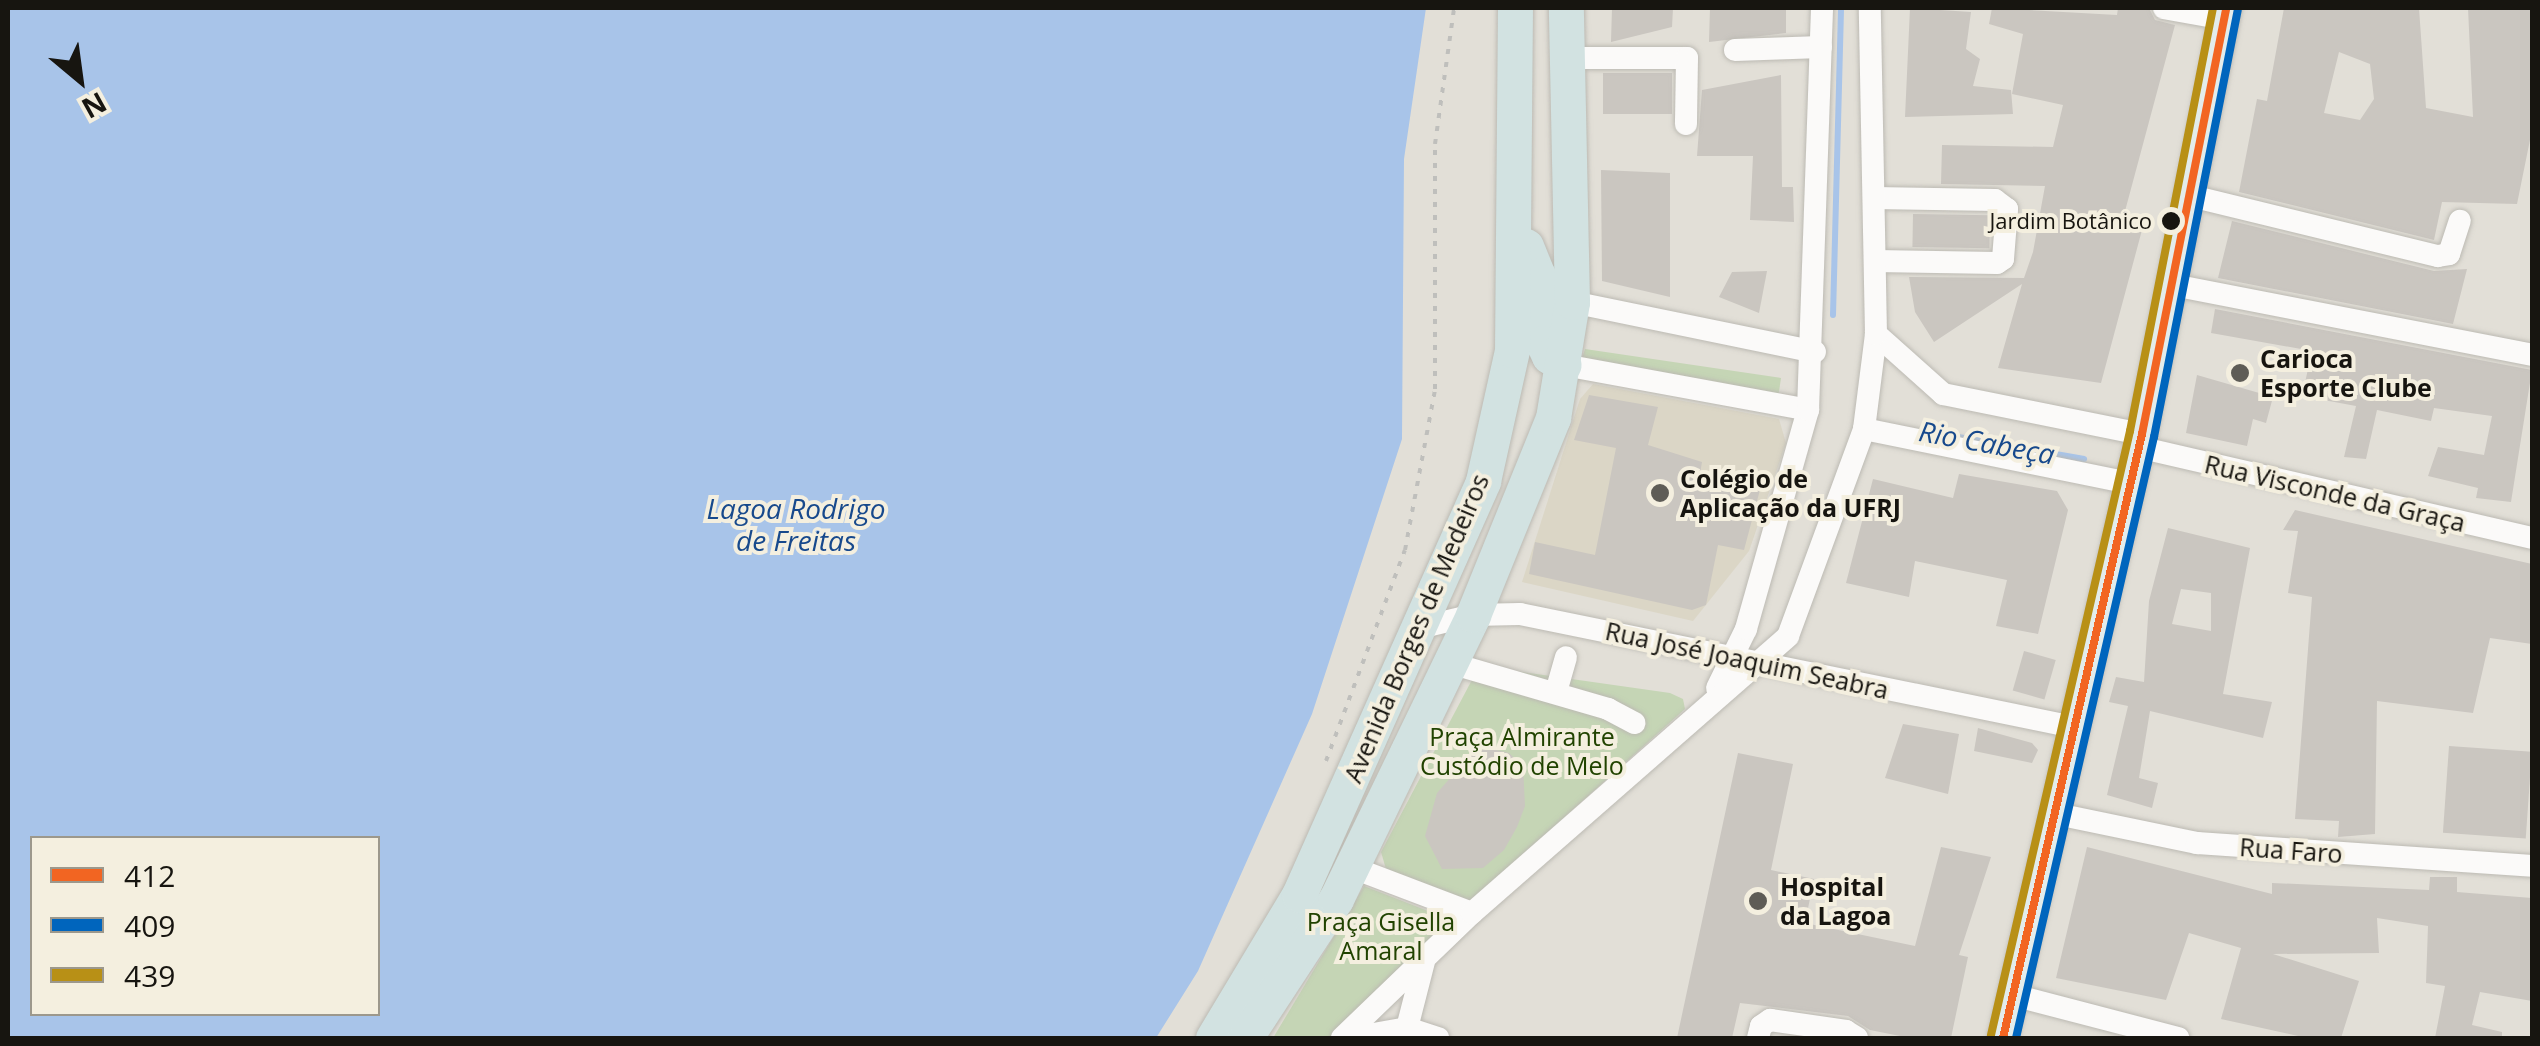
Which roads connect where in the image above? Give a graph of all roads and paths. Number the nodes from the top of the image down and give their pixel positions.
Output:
1 (1454, 8) edge
2 (1514, 8) edge
3 (1566, 8) edge
4 (1822, 8) edge
5 (1870, 8) edge
6 (2164, 8) edge
7 (2226, 13) edge
8 (1822, 47) junction
9 (1735, 50) dead end
10 (1567, 58) junction
11 (1686, 124) dead end
12 (2192, 196) junction
13 (1874, 198) junction
14 (2460, 220) dead end
15 (1517, 232) junction
16 (1875, 261) junction
17 (2173, 285) junction
18 (1572, 302) junction
19 (1876, 334) junction
20 (1814, 352) junction
21 (2532, 355) edge
22 (1564, 365) junction
23 (1808, 410) junction
24 (1864, 429) junction
25 (2140, 441) junction
26 (2130, 483) junction
27 (2532, 538) edge
28 (1473, 615) junction
29 (1419, 628) junction
30 (1566, 658) dead end
31 (1736, 658) junction
32 (1450, 663) junction
33 (1760, 664) junction
34 (1556, 692) junction
35 (1708, 702) junction
36 (1634, 723) dead end
37 (2074, 727) junction
38 (1324, 764) dead end
39 (2052, 812) junction
40 (2532, 866) edge
41 (1351, 867) junction
42 (1472, 913) junction
43 (1425, 959) junction
44 (2013, 995) junction
45 (1407, 1028) junction
46 (1213, 1038) edge
47 (1245, 1038) edge
48 (1342, 1038) edge
49 (1351, 1038) edge
50 (1438, 1038) edge
51 (1758, 1038) edge
52 (1857, 1038) edge
53 (2004, 1038) edge
54 (2178, 1038) edge

1 - 38 path
2 - 15 highway, Avenida Borges de Medeiros
3 - 10 highway, Avenida Borges de Medeiros
4 - 8 street
5 - 13 street
6 - 7 street
7 - 12 main road
8 - 9 street
8 - 20 street
10 - 11 street
10 - 18 highway, Avenida Borges de Medeiros
12 - 14 street
12 - 17 main road
13 - 16 street
13 - 16 street
15 - 22 highway
15 - 29 highway, Avenida Borges de Medeiros
16 - 19 street
17 - 21 street
17 - 25 main road
18 - 20 street
18 - 22 highway, Avenida Borges de Medeiros
19 - 24 street
19 - 25 street, Rua Visconde da Graça
20 - 23 street
22 - 23 street
22 - 28 highway, Avenida Borges de Medeiros
23 - 31 street
24 - 26 street
24 - 33 street
25 - 26 main road
25 - 27 street, Rua Visconde da Graça
26 - 37 main road
28 - 29 street, Rua José Joaquim Seabra
28 - 31 street, Rua José Joaquim Seabra
28 - 32 highway, Avenida Borges de Medeiros
29 - 46 highway, Avenida Borges de Medeiros
30 - 34 street
31 - 33 street, Rua José Joaquim Seabra
31 - 35 street
32 - 34 street
32 - 41 highway, Avenida Borges de Medeiros
33 - 35 street
33 - 37 street, Rua José Joaquim Seabra
34 - 36 street
35 - 42 street
37 - 39 main road
39 - 40 street, Rua Faro
39 - 44 main road
41 - 42 street
41 - 47 highway, Avenida Borges de Medeiros
42 - 43 street
43 - 45 street
43 - 48 street
44 - 53 main road
44 - 54 street
45 - 49 street
45 - 50 street
51 - 52 street

